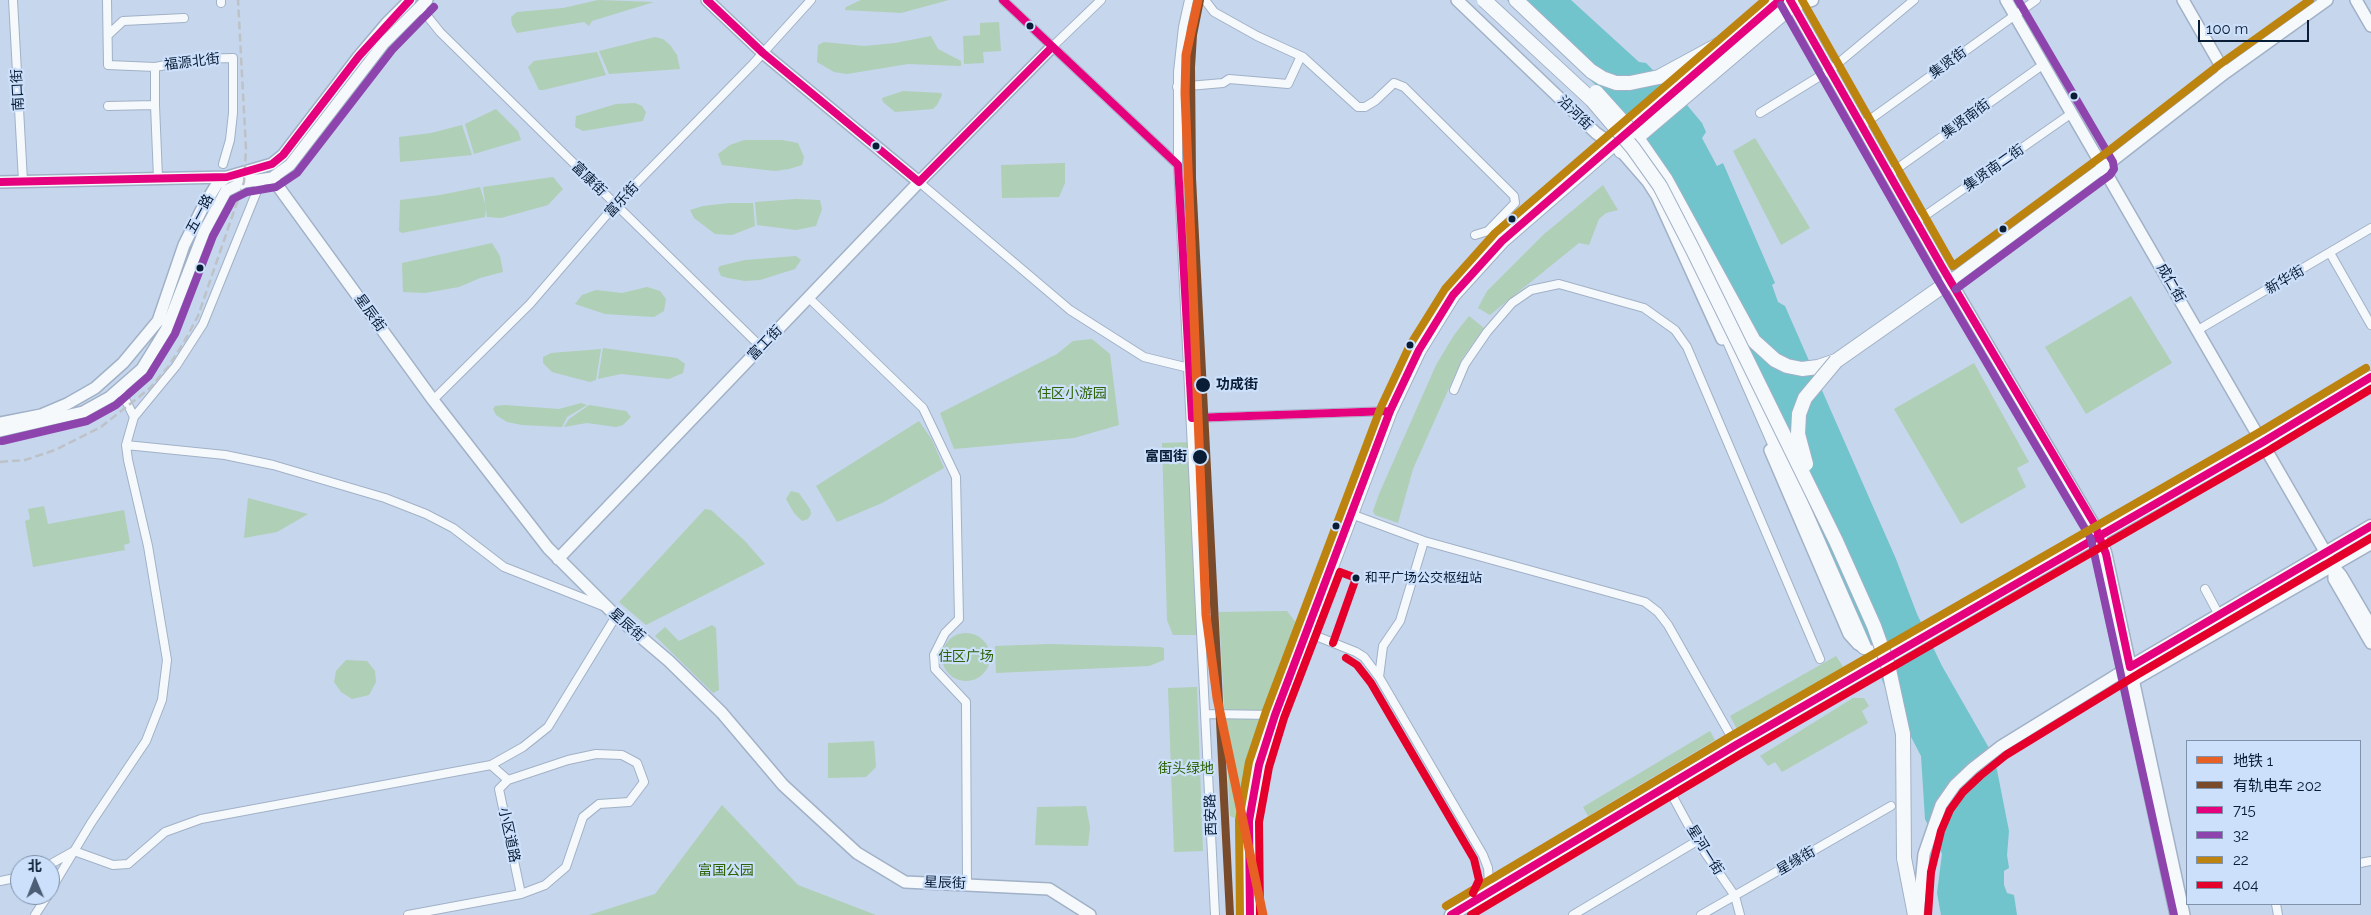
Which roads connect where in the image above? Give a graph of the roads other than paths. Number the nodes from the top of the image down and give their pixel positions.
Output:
1 (13, 0) edge
2 (107, 0) edge
3 (707, 0) edge
4 (811, 0) edge
5 (1002, 0) edge
6 (1101, 0) edge
7 (1204, 0) edge
8 (1457, 0) edge
9 (1467, 0) edge
10 (1484, 0) edge
11 (1497, 0) edge
12 (1516, 0) edge
13 (1812, 0) edge
14 (1914, 0) edge
15 (2006, 0) edge
16 (2036, 0) edge
17 (2183, 0) edge
18 (2327, 0) edge
19 (2356, 0) edge
20 (1190, 1) edge
21 (1790, 1) edge
22 (419, 2) edge
23 (2015, 15) junction
24 (184, 18) dead end
25 (1751, 25) junction
26 (2371, 26) edge
27 (108, 35) junction
28 (1052, 47) junction
29 (763, 53) junction
30 (1301, 56) junction
31 (2044, 64) junction
32 (156, 67) junction
33 (1830, 70) junction
34 (2226, 73) junction
35 (1178, 86) junction
36 (1686, 88) junction
37 (155, 105) junction
38 (108, 106) dead end
39 (1760, 113) dead end
40 (2072, 113) junction
41 (1861, 126) junction
42 (1617, 148) junction
43 (223, 164) dead end
44 (1178, 165) junction
45 (2104, 167) junction
46 (1888, 175) junction
47 (227, 177) junction
48 (158, 178) junction
49 (267, 180) junction
50 (22, 181) junction
51 (0, 182) edge
52 (244, 182) junction
53 (919, 182) junction
54 (616, 204) junction
55 (1916, 222) junction
56 (2371, 228) edge
57 (1475, 234) dead end
58 (1693, 250) junction
59 (2330, 253) junction
60 (1950, 281) junction
61 (809, 298) junction
62 (2371, 325) edge
63 (2198, 330) junction
64 (761, 347) junction
65 (1836, 361) junction
66 (1189, 368) junction
67 (2371, 377) edge
68 (120, 388) junction
69 (1454, 390) dead end
70 (433, 400) junction
71 (1390, 411) junction
72 (134, 417) junction
73 (1192, 418) junction
74 (0, 423) edge
75 (0, 431) edge
76 (2263, 442) junction
77 (126, 446) junction
78 (1351, 514) junction
79 (2371, 526) edge
80 (2100, 535) junction
81 (1424, 541) junction
82 (2371, 543) edge
83 (2326, 552) junction
84 (558, 559) junction
85 (2334, 566) junction
86 (2205, 589) dead end
87 (607, 608) junction
88 (2219, 615) junction
89 (616, 616) junction
90 (2371, 626) edge
91 (1306, 632) junction
92 (2371, 642) edge
93 (1864, 647) junction
94 (1902, 650) junction
95 (1820, 659) dead end
96 (2126, 670) junction
97 (1379, 677) junction
98 (2133, 680) junction
99 (1899, 707) junction
100 (1206, 714) junction
101 (1275, 715) junction
102 (1736, 746) junction
103 (491, 765) junction
104 (508, 780) junction
105 (1667, 786) junction
106 (1891, 806) dead end
107 (1697, 841) junction
108 (74, 851) junction
109 (60, 859) edge
110 (60, 874) edge
111 (967, 883) junction
112 (521, 894) junction
113 (1735, 896) junction
114 (1482, 897) junction
115 (2180, 901) edge
116 (1457, 913) edge
117 (408, 915) edge
118 (1090, 915) edge
119 (1215, 915) edge
120 (1250, 915) edge
121 (1573, 915) edge
122 (1701, 915) edge
123 (1740, 915) edge
124 (1917, 915) edge
125 (2176, 915) edge
126 (2184, 915) edge

1 - 50 street, 南口街
2 - 27 street, 福源北街
3 - 29 street
4 - 29 street, 富乐街
5 - 28 street
6 - 28 street, 富工街
7 - 30 street
8 - 42 street, 沿河街
9 - 42 street, 沿河街
10 - 58 highway, bridge
11 - 65 highway, bridge
12 - 25 highway
13 - 21 main road
14 - 33 street
15 - 23 street, 成仁街
16 - 23 street, 集贤街
17 - 34 street
18 - 34 street
19 - 26 street
20 - 35 street, 西安路
21 - 25 highway
21 - 33 street
21 - 36 highway
22 - 47 street
22 - 49 street
22 - 54 street, 富康街
23 - 31 street, 成仁街
23 - 41 street, 集贤街
24 - 27 street
25 - 36 highway
27 - 32 street, 福源北街
28 - 44 street
28 - 53 street, 富工街
29 - 53 street
29 - 54 street, 富乐街
30 - 35 street
30 - 57 street
31 - 40 street, 成仁街
31 - 46 street, 集贤南街
32 - 37 street
32 - 43 street, 福源北街
33 - 39 street
33 - 41 street
34 - 45 street
35 - 44 street, 西安路
36 - 42 highway
37 - 38 street
37 - 48 street
40 - 45 street, 成仁街
40 - 55 street, 集贤南二街
41 - 46 street
42 - 71 highway
42 - 93 street
44 - 66 street, 西安路
45 - 60 street
45 - 63 street, 成仁街
46 - 55 street
47 - 48 street
47 - 52 street
47 - 74 street, 五一路
48 - 50 street
49 - 52 street
49 - 70 street, 星辰街
49 - 72 street
50 - 51 street
52 - 68 street, 五一路
53 - 61 street, 富工街
53 - 66 street
54 - 64 street, 富康街
54 - 70 street, 富乐街
55 - 60 street
56 - 59 street, 新华街
58 - 93 highway, bridge
58 - 99 highway, bridge
59 - 62 street
59 - 63 street, 新华街
60 - 65 highway
60 - 80 street
61 - 64 street, 富工街
61 - 111 street
63 - 76 street, 成仁街
64 - 84 street, 富工街
65 - 99 highway, bridge
66 - 73 street, 西安路
67 - 76 main road
68 - 72 street
68 - 75 street, 五一路
69 - 95 street
70 - 84 street, 星辰街
71 - 73 street
71 - 78 highway
72 - 77 street
73 - 100 street, 西安路
76 - 80 main road
76 - 83 street, 成仁街
77 - 87 street
77 - 108 street
78 - 81 street
78 - 91 highway
79 - 83 main road
80 - 94 main road
80 - 96 street
81 - 97 street
81 - 102 street
82 - 85 main road
83 - 85 street, 成仁街
83 - 88 main road
84 - 87 street, 星辰街
85 - 90 street, 成仁街
85 - 92 street, 成仁街
85 - 98 main road
86 - 88 street
87 - 89 street, 星辰街
88 - 96 main road
89 - 103 street
89 - 111 street, 星辰街
91 - 97 street
91 - 101 highway
93 - 94 street
94 - 102 main road
96 - 98 main road
96 - 115 street
96 - 124 street
97 - 114 street
98 - 115 street
99 - 124 highway, bridge
100 - 101 street
100 - 119 street, 西安路
101 - 120 highway
102 - 105 main road
103 - 104 street
103 - 108 street
104 - 112 street, 小区道路
104 - 112 street
105 - 107 street, 星河一街
105 - 114 main road
106 - 113 street, 星缘街
107 - 113 street, 星河一街
107 - 121 street
108 - 109 street
108 - 110 street
111 - 118 street, 星辰街
112 - 117 street
113 - 122 street, 星缘街
113 - 123 street, 星河一街
114 - 116 main road
115 - 125 street
115 - 126 street

